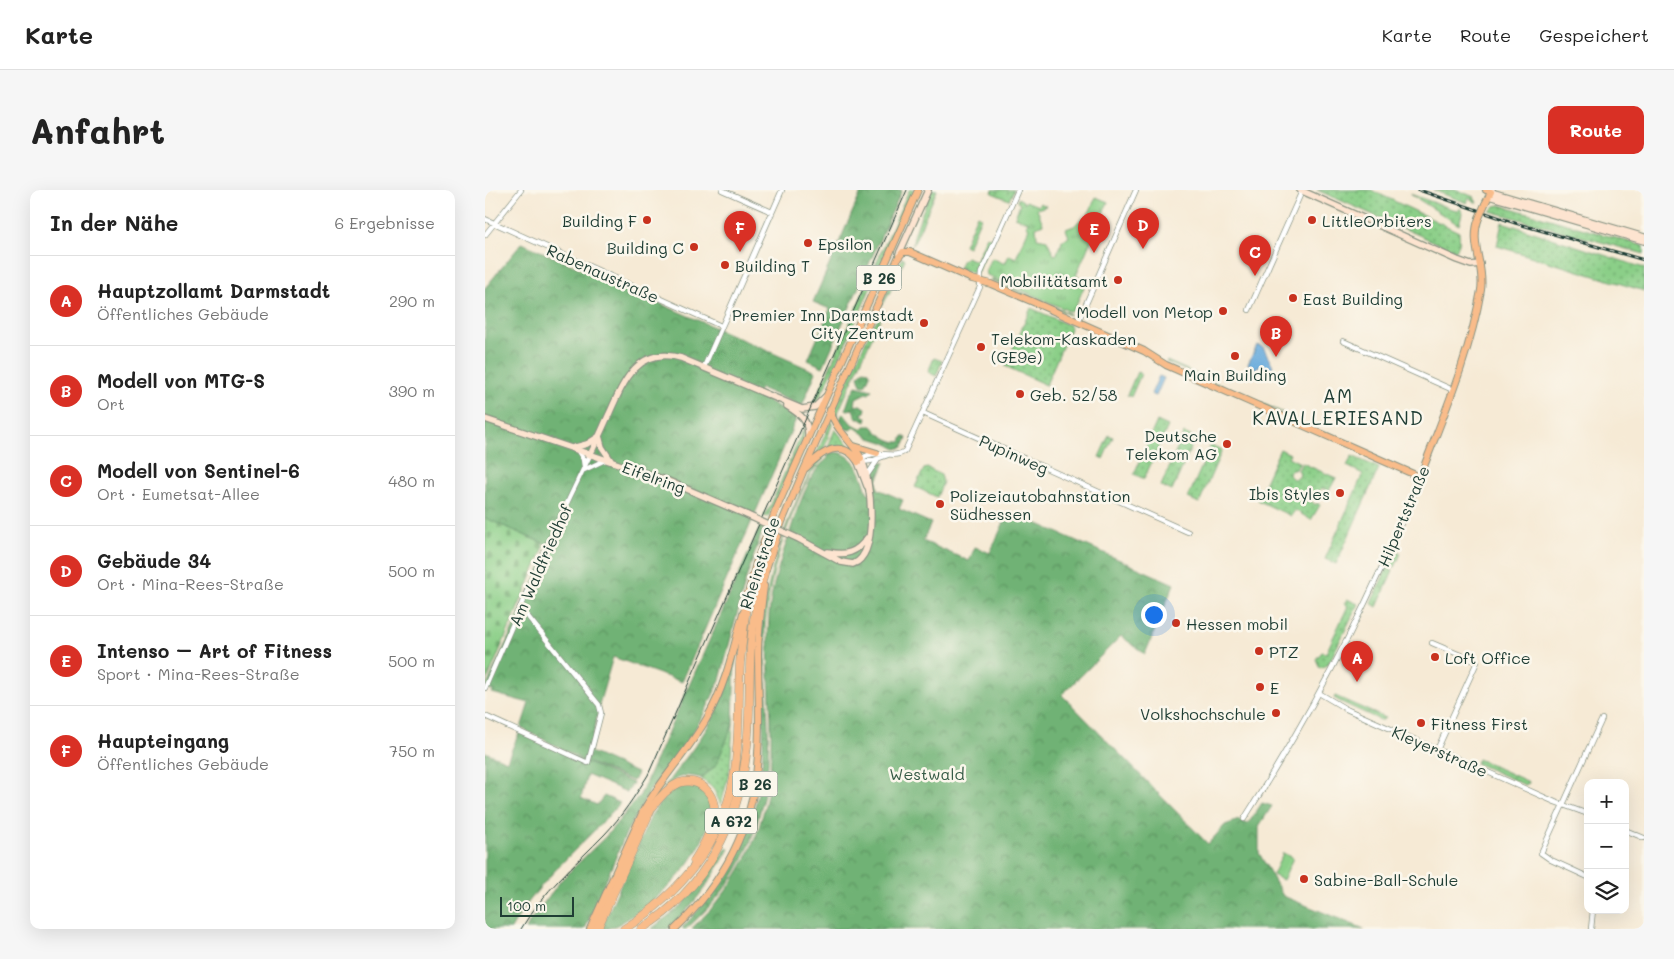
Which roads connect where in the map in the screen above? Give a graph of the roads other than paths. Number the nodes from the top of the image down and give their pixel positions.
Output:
1 (521, 190) edge
2 (722, 190) edge
3 (782, 190) edge
4 (918, 190) edge
5 (928, 190) edge
6 (1018, 190) edge
7 (1136, 190) edge
8 (1301, 190) edge
9 (1490, 192) edge
10 (772, 212) junction
11 (485, 219) edge
12 (494, 223) junction
13 (485, 234) edge
14 (1644, 236) edge
15 (1644, 242) edge
16 (898, 258) junction
17 (1479, 261) junction
18 (980, 281) junction
19 (1249, 310) dead end
20 (1078, 322) junction
21 (721, 326) junction
22 (1343, 341) dead end
23 (704, 367) junction
24 (1453, 390) junction
25 (827, 395) junction
26 (777, 400) junction
27 (830, 410) junction
28 (923, 413) junction
29 (485, 419) edge
30 (599, 436) junction
31 (808, 439) junction
32 (853, 445) junction
33 (571, 449) junction
34 (578, 451) junction
35 (591, 455) junction
36 (877, 456) junction
37 (608, 461) junction
38 (861, 461) junction
39 (584, 470) junction
40 (803, 472) junction
41 (868, 474) junction
42 (1420, 477) junction
43 (870, 495) junction
44 (869, 531) junction
45 (1188, 532) dead end
46 (818, 548) junction
47 (766, 566) junction
48 (747, 595) junction
49 (521, 608) junction
50 (1432, 643) dead end
51 (485, 688) edge
52 (1319, 693) junction
53 (485, 716) edge
54 (1601, 719) dead end
55 (1437, 750) junction
56 (1563, 805) junction
57 (1584, 813) edge
58 (1244, 820) dead end
59 (1629, 832) edge
60 (1644, 838) edge
61 (1584, 875) edge
62 (668, 897) junction
63 (1593, 914) edge
64 (591, 929) edge
65 (597, 929) edge
66 (624, 929) edge
67 (641, 929) edge
68 (675, 929) edge
69 (1591, 929) edge

1 - 12 street
2 - 10 street
3 - 10 street
4 - 25 main road, Rheinstraße / B 26
5 - 16 main road, Rheinstraße / B 26
6 - 18 street
7 - 20 street
8 - 17 main road
8 - 19 street
9 - 14 main road
9 - 15 main road
9 - 17 main road, Hilpertstraße, bridge
10 - 21 street
11 - 12 street, Rabenaustraße
12 - 13 street
12 - 21 street, Rabenaustraße
16 - 18 main road
16 - 27 main road, Rheinstraße / B 26
17 - 24 main road, Hilpertstraße
18 - 20 main road
18 - 28 street
20 - 42 main road
21 - 23 street
22 - 24 street
23 - 26 main road
23 - 30 main road
24 - 42 main road, Hilpertstraße
25 - 26 main road
25 - 31 main road, Rheinstraße / B 26
26 - 31 main road
27 - 32 main road
27 - 40 main road, Rheinstraße / B 26
28 - 36 street
28 - 45 street, Pupinweg
29 - 33 main road, Eifelring
30 - 33 main road
30 - 35 main road
30 - 37 main road
31 - 48 main road, Rheinstraße / B 26
32 - 36 main road
32 - 38 main road
33 - 34 main road, Eifelring
34 - 35 main road, Eifelring
34 - 39 street
35 - 37 main road, Eifelring
35 - 39 street, Am Waldfriedhof
36 - 38 street
36 - 41 street
37 - 39 street
37 - 46 main road, Eifelring, bridge
38 - 40 main road
38 - 41 main road, Eifelring
38 - 43 main road, Eifelring
39 - 49 street, Am Waldfriedhof
40 - 47 main road, Rheinstraße / B 26
41 - 43 main road, Eifelring
42 - 52 street, Hilpertstraße
43 - 44 main road, Eifelring
44 - 46 main road, Eifelring
44 - 46 main road, Eifelring
47 - 67 highway, A 672
47 - 68 main road, Rheinstraße / B 26
48 - 62 highway, A 672
48 - 64 main road, Rheinstraße / B 26
49 - 51 street, Am Waldfriedhof
49 - 53 street
50 - 55 street
52 - 55 street, Kleyerstraße
52 - 58 street, Hilpertstraße
54 - 56 street
55 - 56 street, Kleyerstraße
56 - 57 street, Kleyerstraße
56 - 61 street
59 - 60 street
62 - 65 highway
62 - 66 highway, A 672
63 - 69 street

